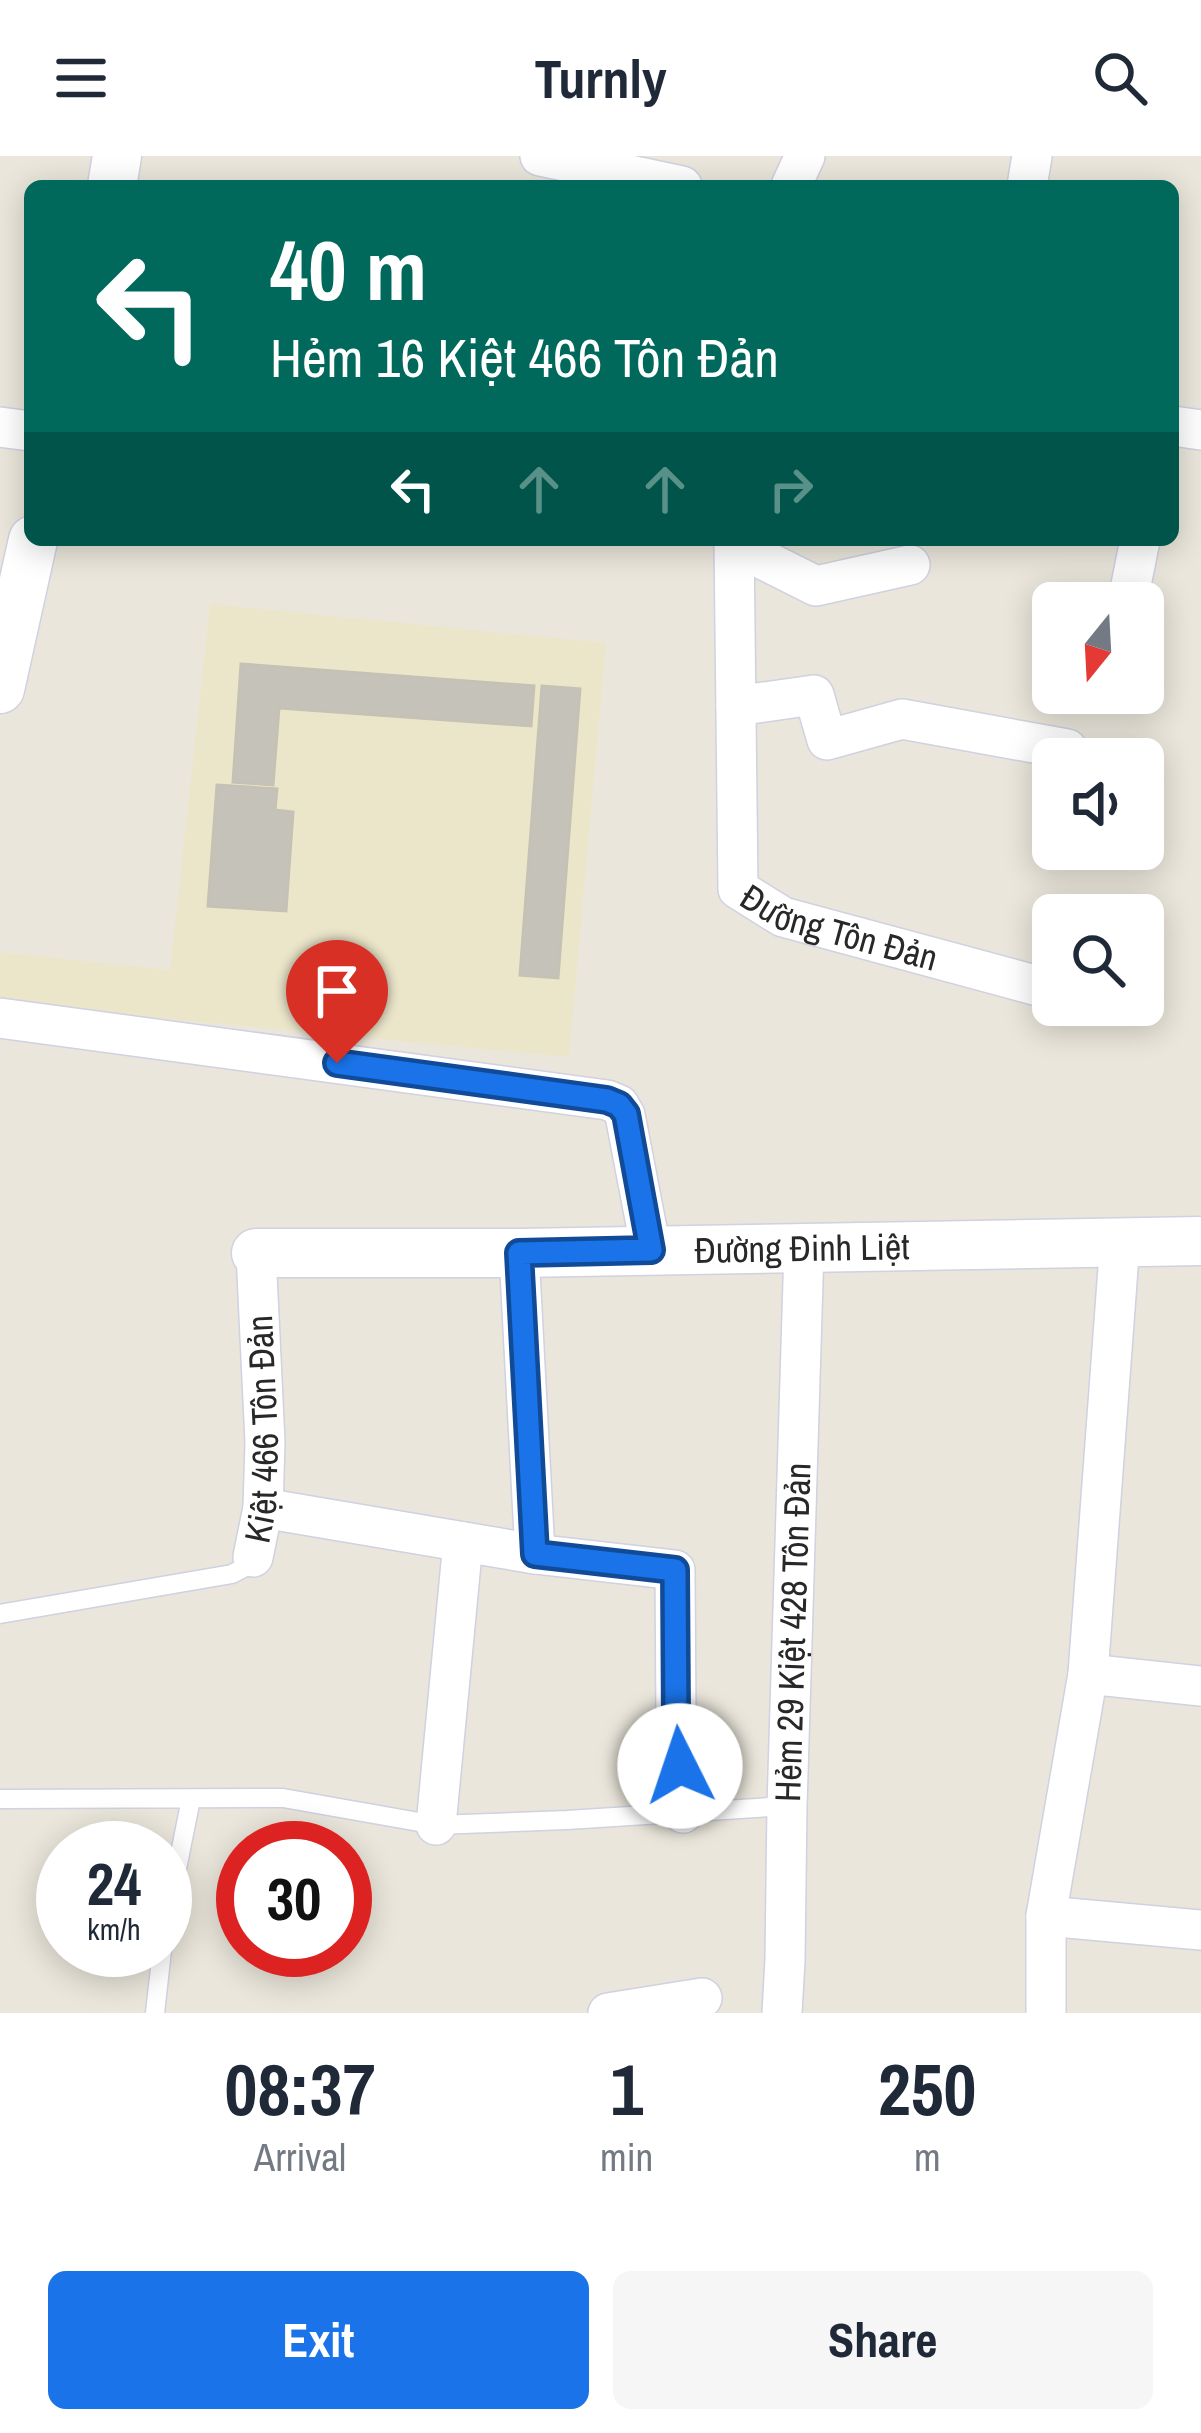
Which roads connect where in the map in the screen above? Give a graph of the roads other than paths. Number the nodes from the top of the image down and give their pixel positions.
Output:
1 (539, 156) edge
2 (653, 180) edge
3 (32, 546) edge
4 (734, 546) edge
5 (740, 546) edge
6 (1139, 546) edge
7 (910, 565) dead end
8 (1132, 582) edge
9 (0, 689) edge
10 (736, 706) junction
11 (1032, 743) edge
12 (1032, 984) edge
13 (0, 1018) edge
14 (1120, 1241) junction
15 (1201, 1241) edge
16 (804, 1248) junction
17 (651, 1250) junction
18 (256, 1253) joint
19 (519, 1253) junction
20 (263, 1508) junction
21 (463, 1542) junction
22 (535, 1554) junction
23 (253, 1557) joint
24 (0, 1614) edge
25 (1088, 1674) junction
26 (1201, 1686) edge
27 (0, 1798) edge
28 (191, 1799) junction
29 (787, 1806) junction
30 (683, 1813) junction
31 (187, 1821) edge
32 (436, 1825) junction
33 (1046, 1916) junction
34 (1201, 1930) edge
35 (159, 1977) edge
36 (702, 1998) dead end
37 (155, 2013) edge
38 (608, 2013) edge
39 (782, 2013) edge
40 (1046, 2013) edge

1 - 2 street
3 - 9 street
4 - 10 street, Đường Tôn Đản
5 - 7 street, Đường Tôn Đản
6 - 8 street
10 - 11 street
10 - 12 street, Đường Tôn Đản
13 - 17 street
14 - 15 street, Đường Đinh Liệt
14 - 16 street, Đường Đinh Liệt
14 - 25 street
16 - 17 street, Đường Đinh Liệt
16 - 29 street, Hẻm 29 Kiệt 428 Tôn Đản
17 - 19 street, Đường Đinh Liệt
18 - 19 street, Đường Đinh Liệt
18 - 20 street, Kiệt 466 Tôn Đản
19 - 22 street
20 - 21 street
20 - 23 street, Kiệt 466 Tôn Đản
21 - 22 street
21 - 32 street
22 - 30 street
23 - 24 lane, Kiệt 466 Tôn Đản
25 - 26 street
25 - 33 street
27 - 28 lane
28 - 31 lane
28 - 32 lane
29 - 30 lane
29 - 39 street, Hẻm 29 Kiệt 428 Tôn Đản
30 - 32 lane
33 - 34 street
33 - 40 street
35 - 37 lane
36 - 38 street

